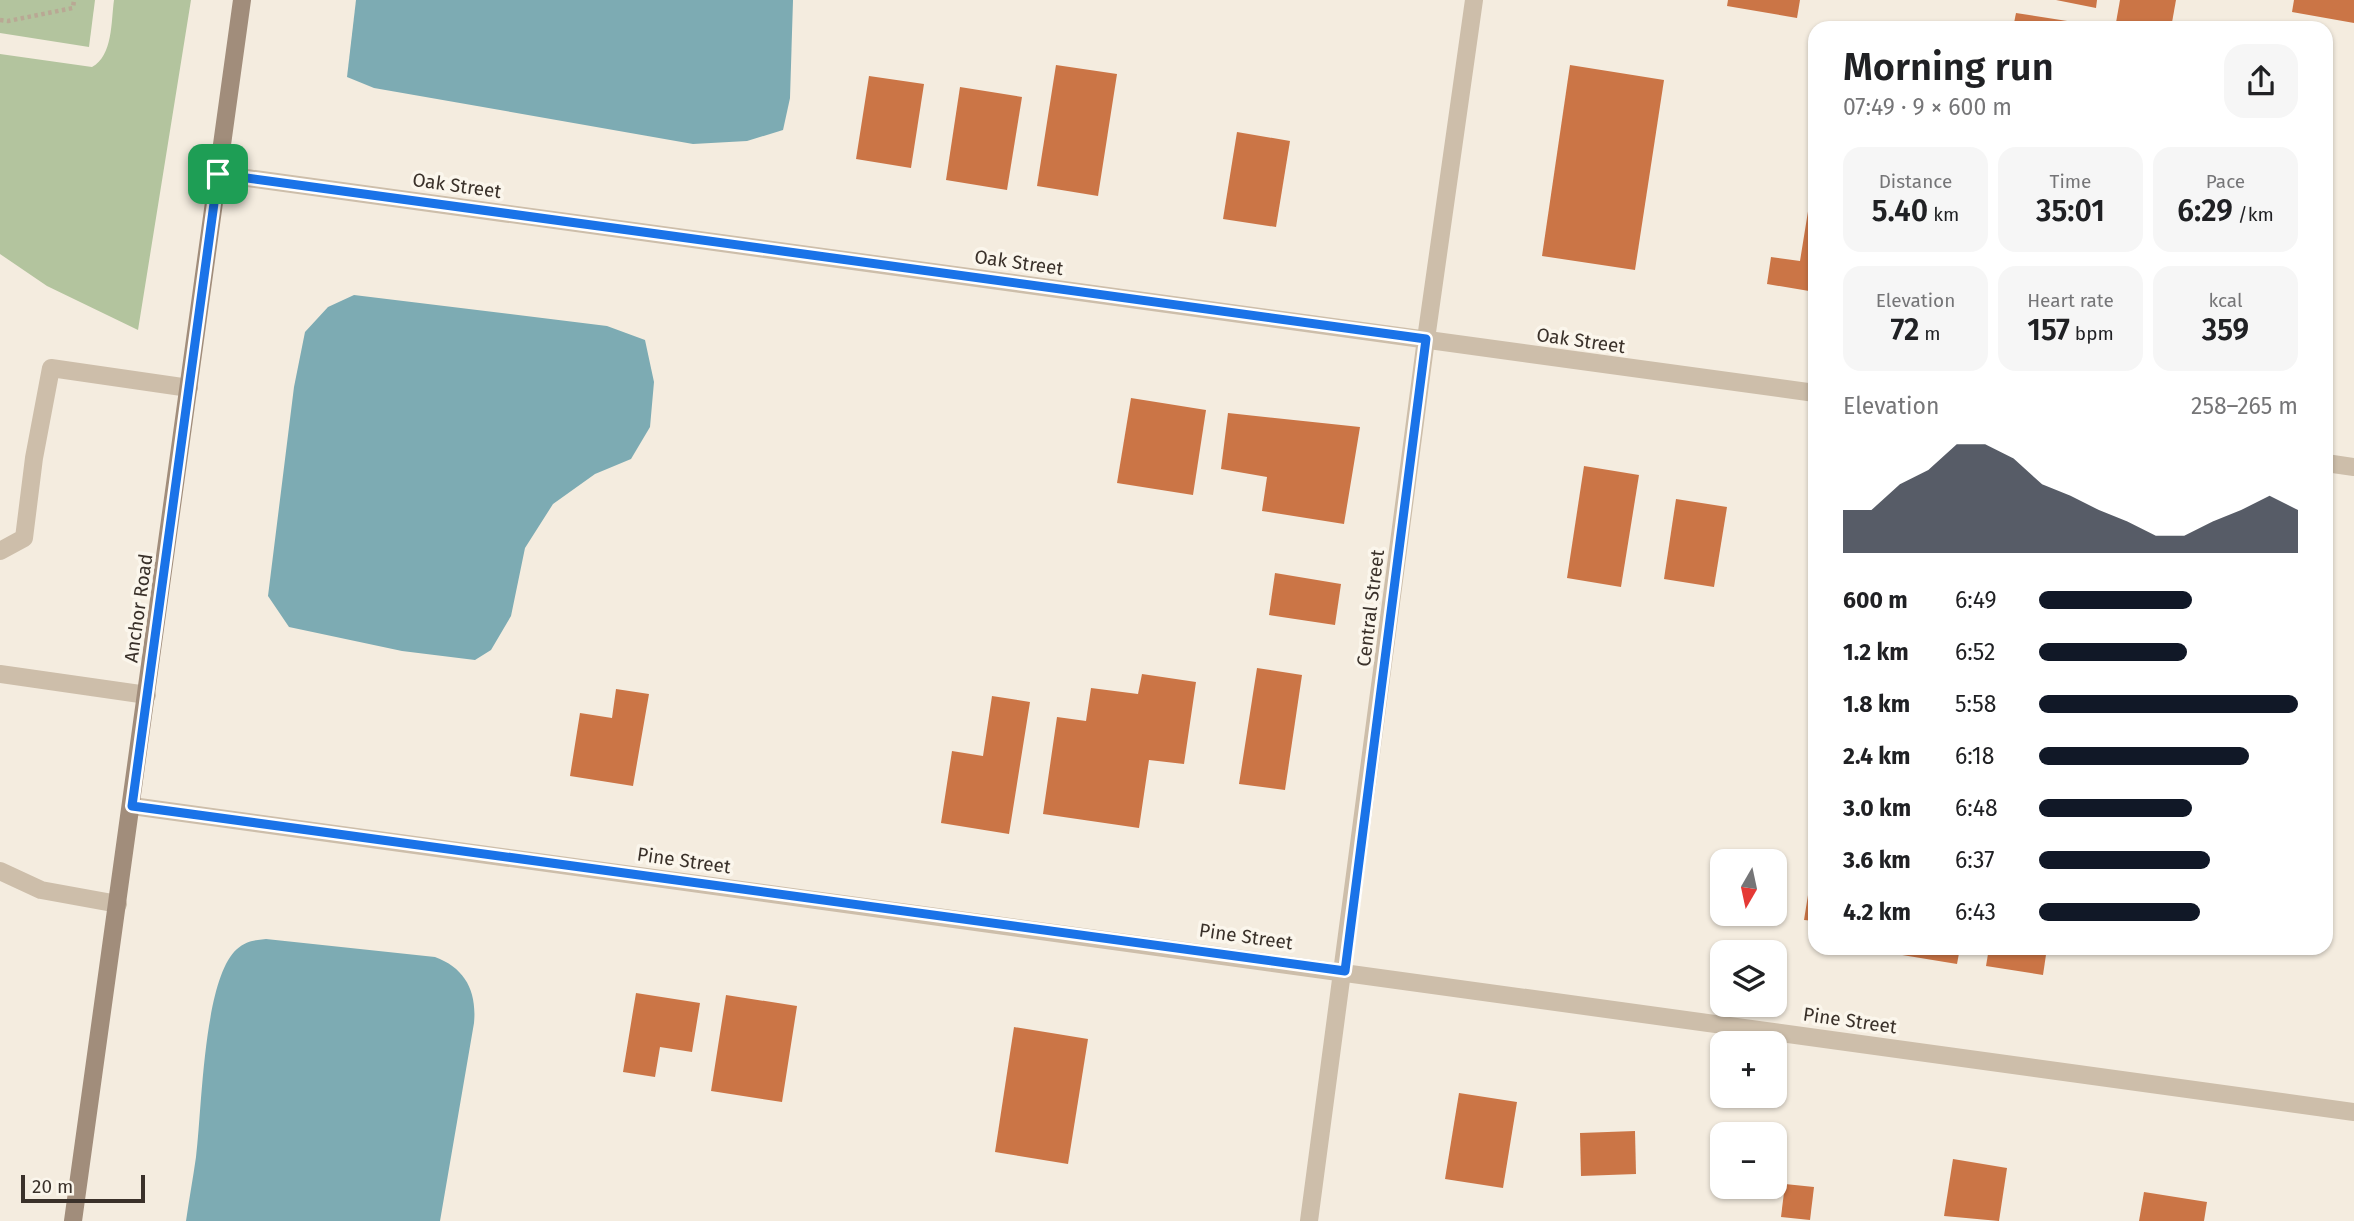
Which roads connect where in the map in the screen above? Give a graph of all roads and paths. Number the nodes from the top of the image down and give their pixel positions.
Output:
1 (74, 0) edge
2 (242, 0) edge
3 (1474, 0) edge
4 (0, 20) edge
5 (218, 174) junction
6 (1426, 339) junction
7 (189, 388) junction
8 (1808, 392) edge
9 (2333, 464) edge
10 (2354, 467) edge
11 (0, 551) edge
12 (0, 674) edge
13 (148, 695) junction
14 (132, 806) junction
15 (0, 871) edge
16 (118, 904) junction
17 (1345, 971) junction
18 (2354, 1112) edge
19 (73, 1221) edge
20 (1309, 1221) edge

1 - 4 path
2 - 5 street, Anchor Road
3 - 6 street, Central Street
5 - 6 street, Oak Street
5 - 7 street, Anchor Road
6 - 8 street, Oak Street
6 - 17 street, Central Street
7 - 11 street
7 - 13 street, Anchor Road
9 - 10 street
12 - 13 street
13 - 14 street, Anchor Road
14 - 16 street, Anchor Road
14 - 17 street, Pine Street
15 - 16 street
16 - 19 street, Anchor Road
17 - 18 street, Pine Street
17 - 20 street, Central Street

